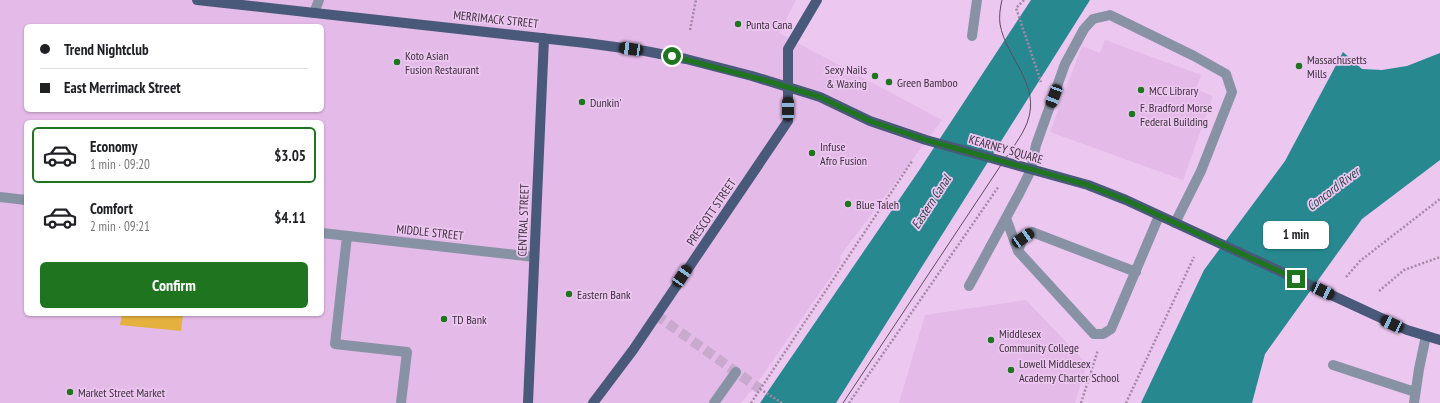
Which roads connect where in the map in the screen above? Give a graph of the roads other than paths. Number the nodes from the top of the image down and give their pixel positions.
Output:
1 (197, 0) edge
2 (319, 0) edge
3 (817, 0) edge
4 (977, 0) edge
5 (314, 13) junction
6 (972, 36) dead end
7 (544, 38) junction
8 (788, 87) junction
9 (1031, 170) junction
10 (0, 197) edge
11 (24, 200) edge
12 (1159, 216) junction
13 (1006, 218) junction
14 (1175, 223) junction
15 (324, 233) edge
16 (347, 236) junction
17 (1018, 251) junction
18 (534, 257) junction
19 (1136, 272) junction
20 (969, 286) dead end
21 (1426, 336) junction
22 (1440, 340) edge
23 (1333, 365) dead end
24 (736, 372) dead end
25 (1416, 392) junction
26 (401, 403) edge
27 (528, 403) edge
28 (593, 403) edge
29 (714, 403) edge
30 (1414, 403) edge

1 - 5 main road, MERRIMACK STREET
2 - 5 street
3 - 8 main road, PRESCOTT STREET
4 - 6 street
5 - 7 main road, MERRIMACK STREET
7 - 8 main road, MERRIMACK STREET
7 - 18 main road, CENTRAL STREET
8 - 9 main road, KEARNEY SQUARE
8 - 28 main road, PRESCOTT STREET
9 - 12 main road, KEARNEY SQUARE
9 - 13 street
9 - 14 street
10 - 11 street
12 - 14 main road, KEARNEY SQUARE
12 - 19 street
13 - 17 street
13 - 20 street
14 - 21 main road, KEARNEY SQUARE
15 - 16 street, MIDDLE STREET
16 - 18 street, MIDDLE STREET
16 - 26 street
17 - 19 street
17 - 19 street
18 - 27 main road, CENTRAL STREET
21 - 22 main road, KEARNEY SQUARE
21 - 25 street
23 - 25 street
24 - 29 street
25 - 30 street

